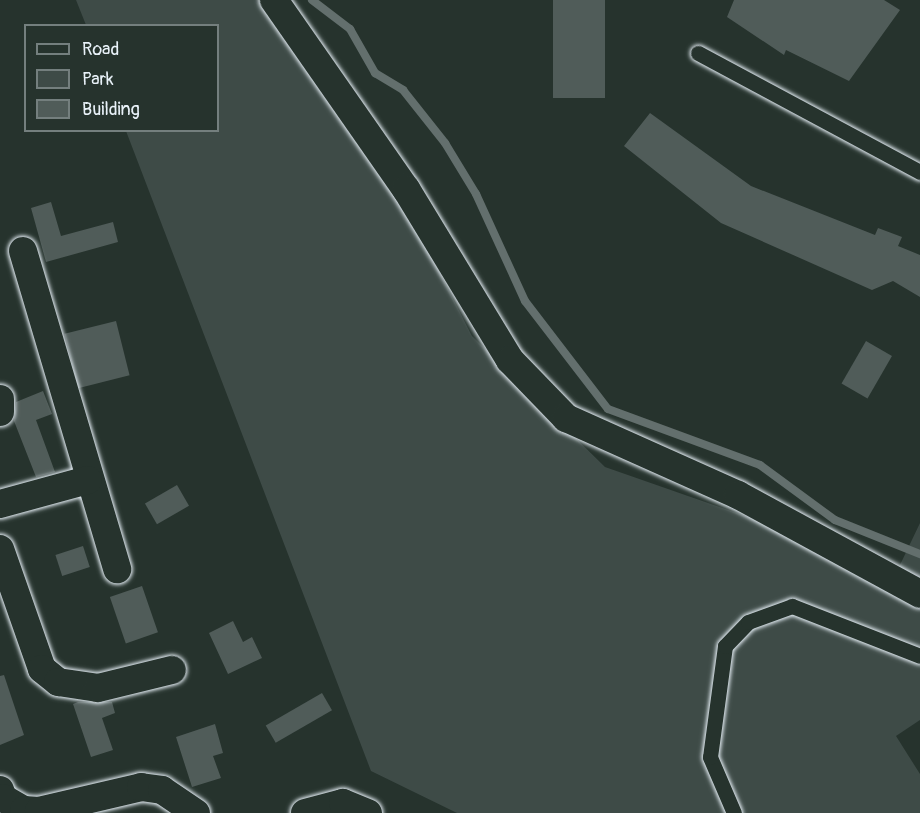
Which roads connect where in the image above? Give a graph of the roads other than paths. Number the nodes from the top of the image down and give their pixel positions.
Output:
1 (274, 0) edge
2 (698, 53) dead end
3 (920, 172) edge
4 (23, 251) dead end
5 (0, 399) edge
6 (0, 412) edge
7 (88, 480) junction
8 (0, 504) edge
9 (0, 549) edge
10 (117, 569) dead end
11 (920, 594) edge
12 (920, 657) edge
13 (172, 670) dead end
14 (0, 790) edge
15 (196, 813) edge
16 (304, 813) edge
17 (369, 813) edge
18 (734, 813) edge

1 - 11 street
2 - 3 lane
4 - 7 street
5 - 6 street
7 - 8 street
7 - 10 street
9 - 13 street
12 - 18 lane
14 - 15 street
16 - 17 street

